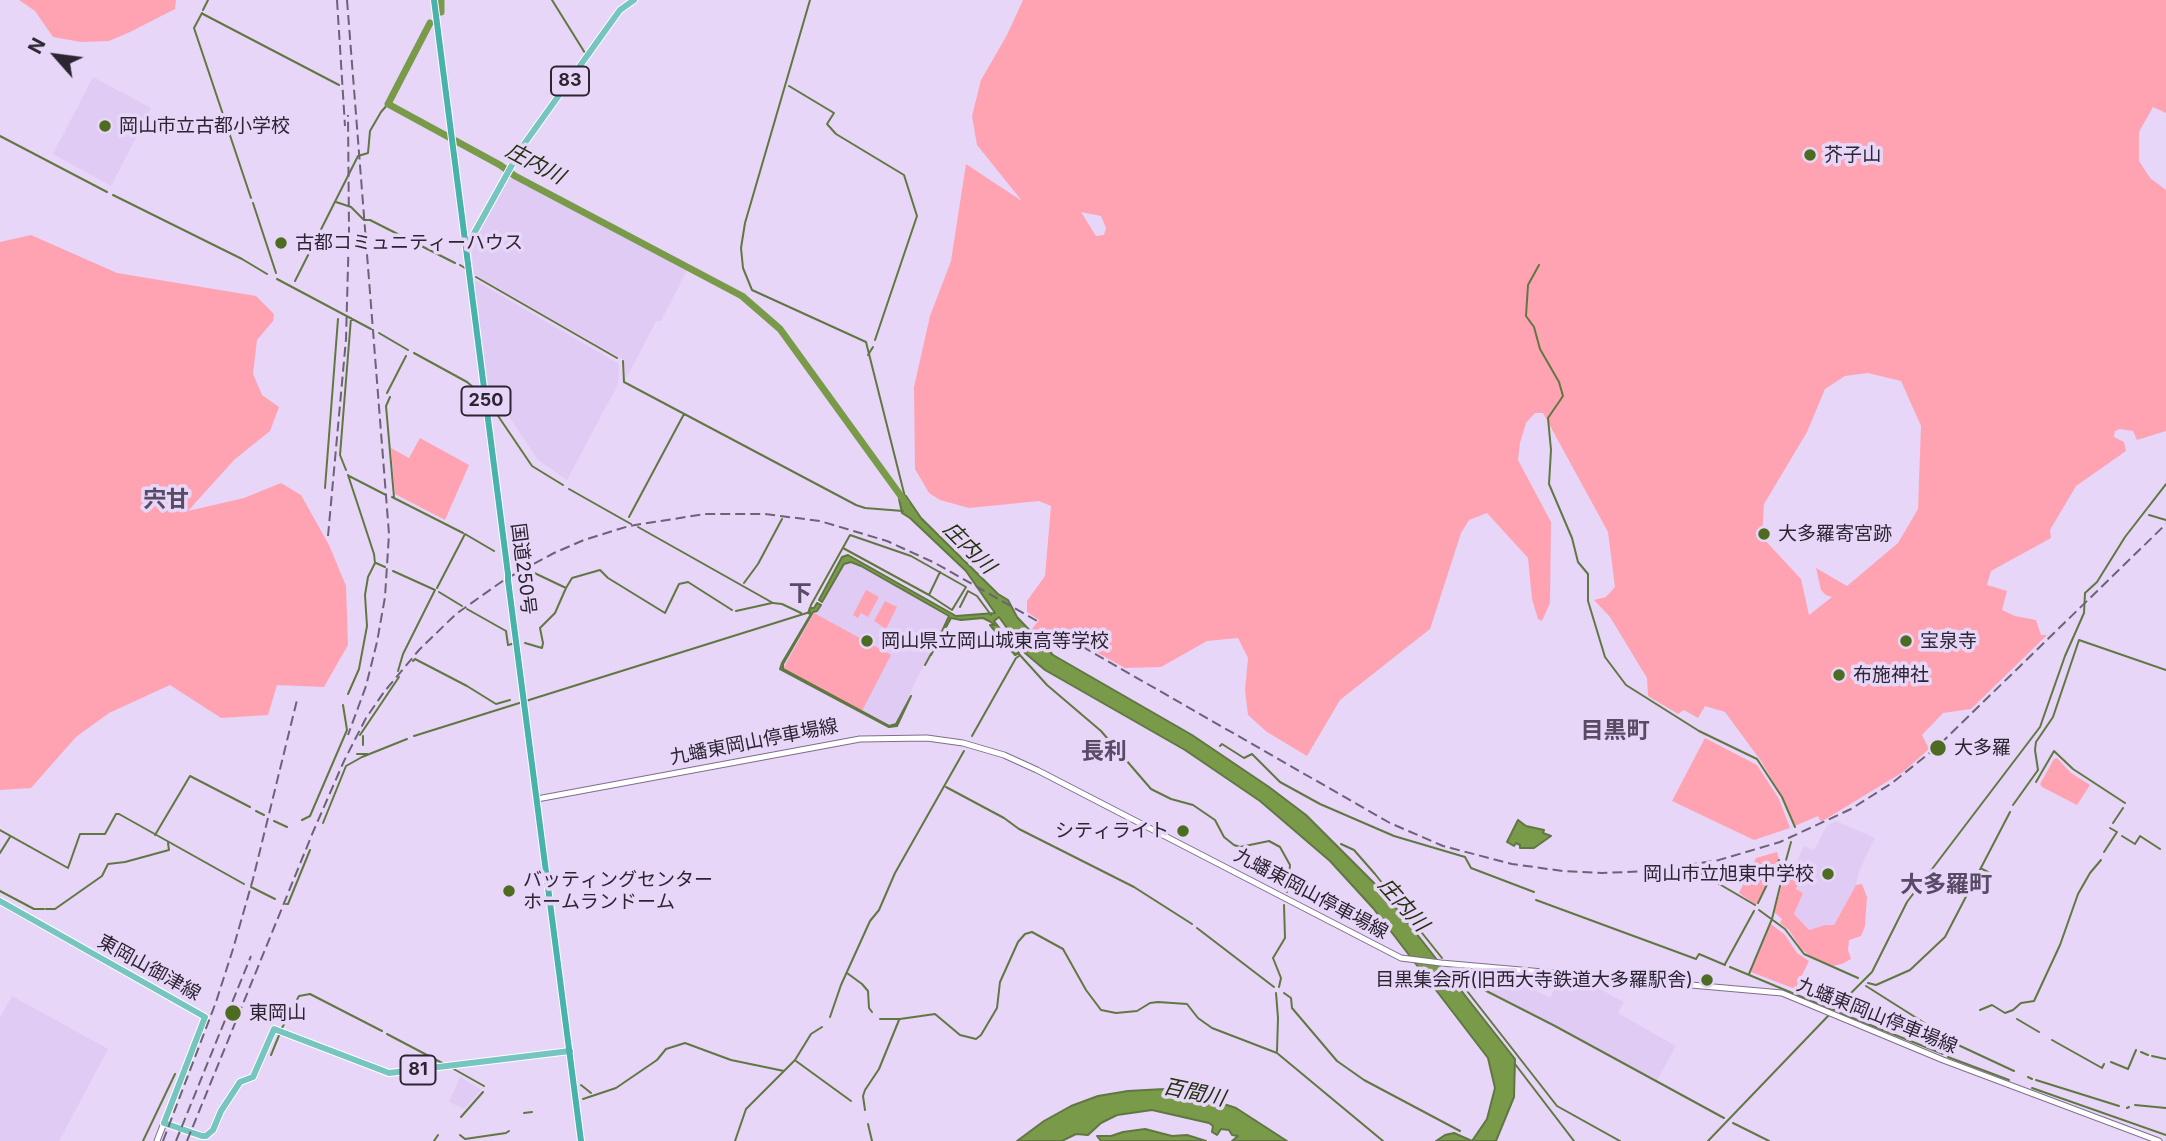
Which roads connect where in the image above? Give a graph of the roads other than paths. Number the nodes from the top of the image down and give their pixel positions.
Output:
1 (434, 0) edge
2 (634, 0) edge
3 (464, 228) junction
4 (475, 230) junction
5 (467, 246) junction
6 (537, 799) junction
7 (0, 901) edge
8 (570, 1051) junction
9 (164, 1123) junction
10 (157, 1141) edge
11 (581, 1141) edge
12 (2159, 1141) edge

1 - 3 highway, 国道250号 / 250
2 - 4 main road, 83
3 - 4 main road
3 - 5 highway, 国道250号 / 250
4 - 5 main road, 83
5 - 6 highway, 国道250号 / 250
6 - 8 highway, 国道250号 / 250
6 - 12 main road, 九蟠東岡山停車場線
7 - 9 main road, 東岡山御津線
8 - 9 main road, 81
8 - 11 highway, 国道250号 / 250
9 - 10 main road

